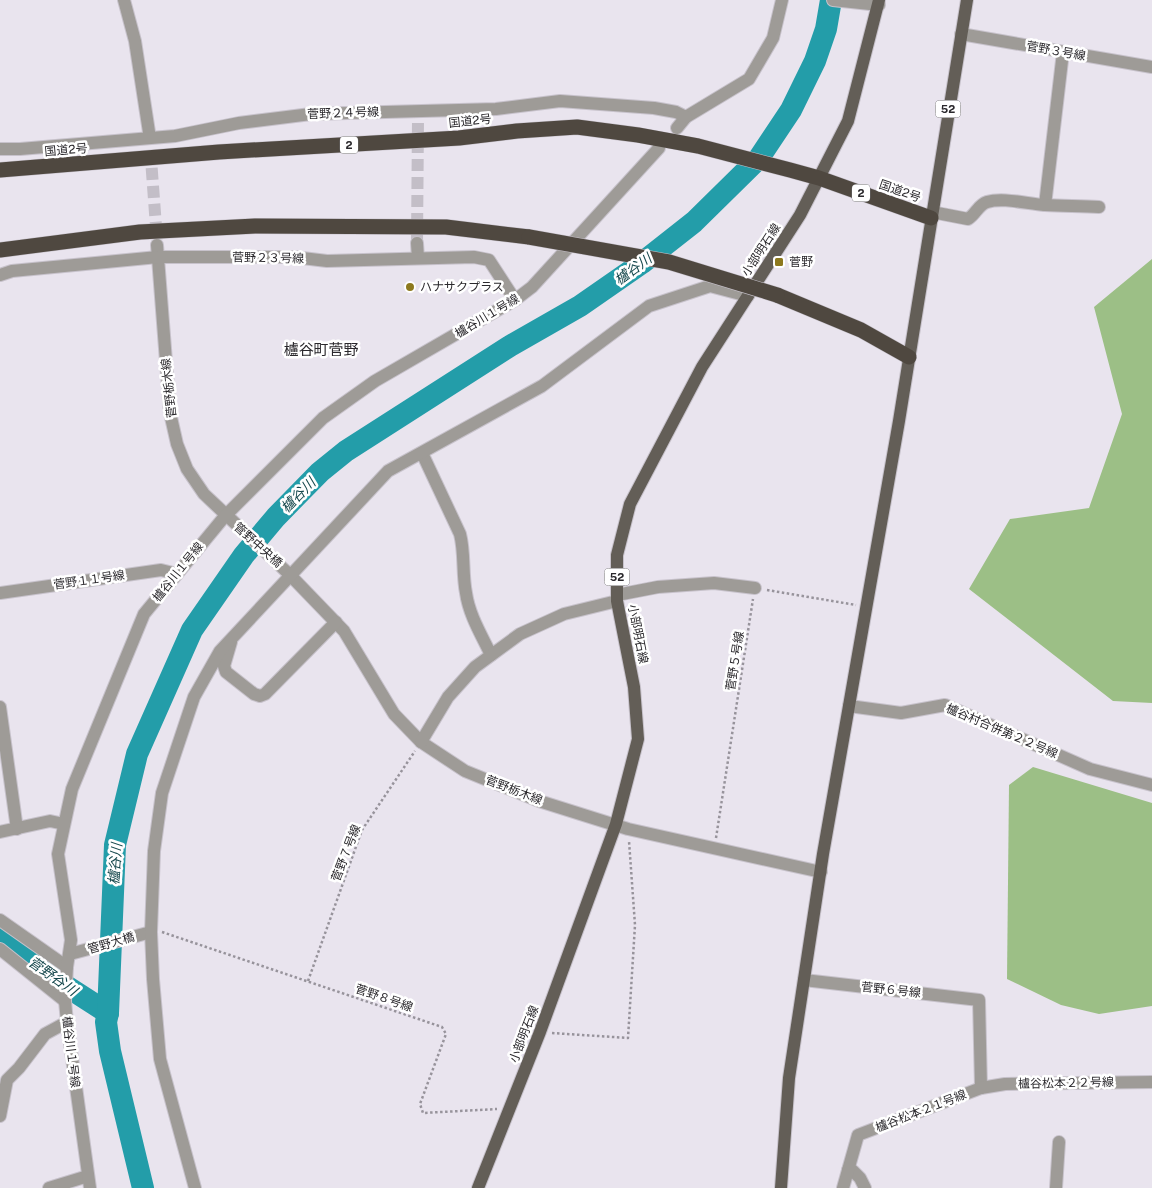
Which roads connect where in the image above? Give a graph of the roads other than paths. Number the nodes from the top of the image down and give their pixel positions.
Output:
1 (124, 0) edge
2 (782, 0) edge
3 (833, 0) edge
4 (967, 0) edge
5 (879, 3) edge
6 (961, 34) junction
7 (1064, 52) junction
8 (1152, 67) edge
9 (686, 117) junction
10 (676, 128) dead end
11 (149, 132) tunnel mouth
12 (659, 148) dead end
13 (0, 149) edge
14 (0, 170) edge
15 (819, 178) junction
16 (1045, 205) junction
17 (1099, 207) dead end
18 (931, 215) junction
19 (417, 243) tunnel mouth
20 (0, 250) edge
21 (158, 251) junction
22 (418, 258) junction
23 (0, 275) edge
24 (748, 296) junction
25 (515, 300) junction
26 (909, 357) junction
27 (422, 453) junction
28 (225, 516) junction
29 (177, 574) junction
30 (290, 575) junction
31 (755, 588) road end
32 (0, 593) edge
33 (617, 598) junction
34 (336, 622) junction
35 (232, 638) junction
36 (491, 655) junction
37 (849, 706) junction
38 (0, 707) edge
39 (421, 742) junction
40 (1152, 784) edge
41 (64, 824) junction
42 (622, 827) junction
43 (17, 829) junction
44 (0, 832) edge
45 (821, 872) junction
46 (0, 920) edge
47 (151, 932) junction
48 (0, 949) edge
49 (70, 954) junction
50 (67, 967) junction
51 (804, 980) junction
52 (979, 1000) joint
53 (65, 1001) junction
54 (67, 1022) junction
55 (4, 1077) edge
56 (1152, 1082) edge
57 (981, 1088) junction
58 (0, 1116) edge
59 (1058, 1142) dead end
60 (848, 1170) junction
61 (89, 1182) edge
62 (49, 1188) edge
63 (195, 1188) edge
64 (478, 1188) edge
65 (781, 1188) edge
66 (844, 1188) edge
67 (865, 1188) edge
68 (1056, 1188) edge

1 - 11 street
2 - 9 street
3 - 5 street
4 - 6 main road, 52
5 - 15 main road, 小部明石線 / 52
6 - 7 street, 菅野３号線
6 - 18 main road, 52
7 - 8 street, 菅野３号線
7 - 16 street
9 - 10 street
9 - 13 street, 菅野２４号線
12 - 25 street, 櫨谷川１号線
14 - 15 highway, 国道2号 / 2
15 - 18 highway, 国道2号 / 2
15 - 24 main road, 小部明石線 / 52
16 - 17 street
16 - 18 street
18 - 26 main road, 52
19 - 22 street
20 - 26 highway, bridge
21 - 22 street, 菅野２３号線
21 - 23 street, 菅野２３号線
21 - 28 street, 菅野栃木線
22 - 25 street, 菅野２３号線
24 - 27 street
24 - 33 main road, 小部明石線 / 52
25 - 28 street, 櫨谷川１号線
26 - 37 main road, 52
27 - 30 street
27 - 36 street
28 - 29 street, 櫨谷川１号線
28 - 30 street, 管野中央橋
29 - 32 street, 菅野１１号線
29 - 41 street, 櫨谷川１号線
30 - 34 street, 菅野栃木線
30 - 35 street
31 - 33 street
33 - 36 street
33 - 42 main road, 小部明石線 / 52
34 - 35 street
34 - 39 street, 菅野栃木線
35 - 47 street
36 - 39 street
37 - 40 street, 櫨谷村合併第２２号線
37 - 45 main road, 52
38 - 43 street
39 - 42 street, 菅野栃木線
41 - 43 street
41 - 49 street, 櫨谷川１号線
42 - 45 street, 菅野栃木線
42 - 64 main road, 小部明石線 / 52
43 - 44 street
45 - 51 main road, 52
46 - 50 street
47 - 49 street, 管野大橋
47 - 63 street
48 - 53 street
49 - 50 street, 櫨谷川１号線
50 - 53 street, 櫨谷川１号線
51 - 52 street, 菅野６号線
51 - 65 main road, 52
52 - 57 street, 櫨谷松本２１号線
53 - 54 street, 櫨谷川１号線
54 - 55 street
54 - 61 street, 櫨谷川１号線
55 - 58 street
56 - 57 street, 櫨谷松本２２号線
57 - 60 street, 櫨谷松本２１号線
59 - 68 street
60 - 66 street, 櫨谷松本２１号線
60 - 67 street
61 - 62 street

